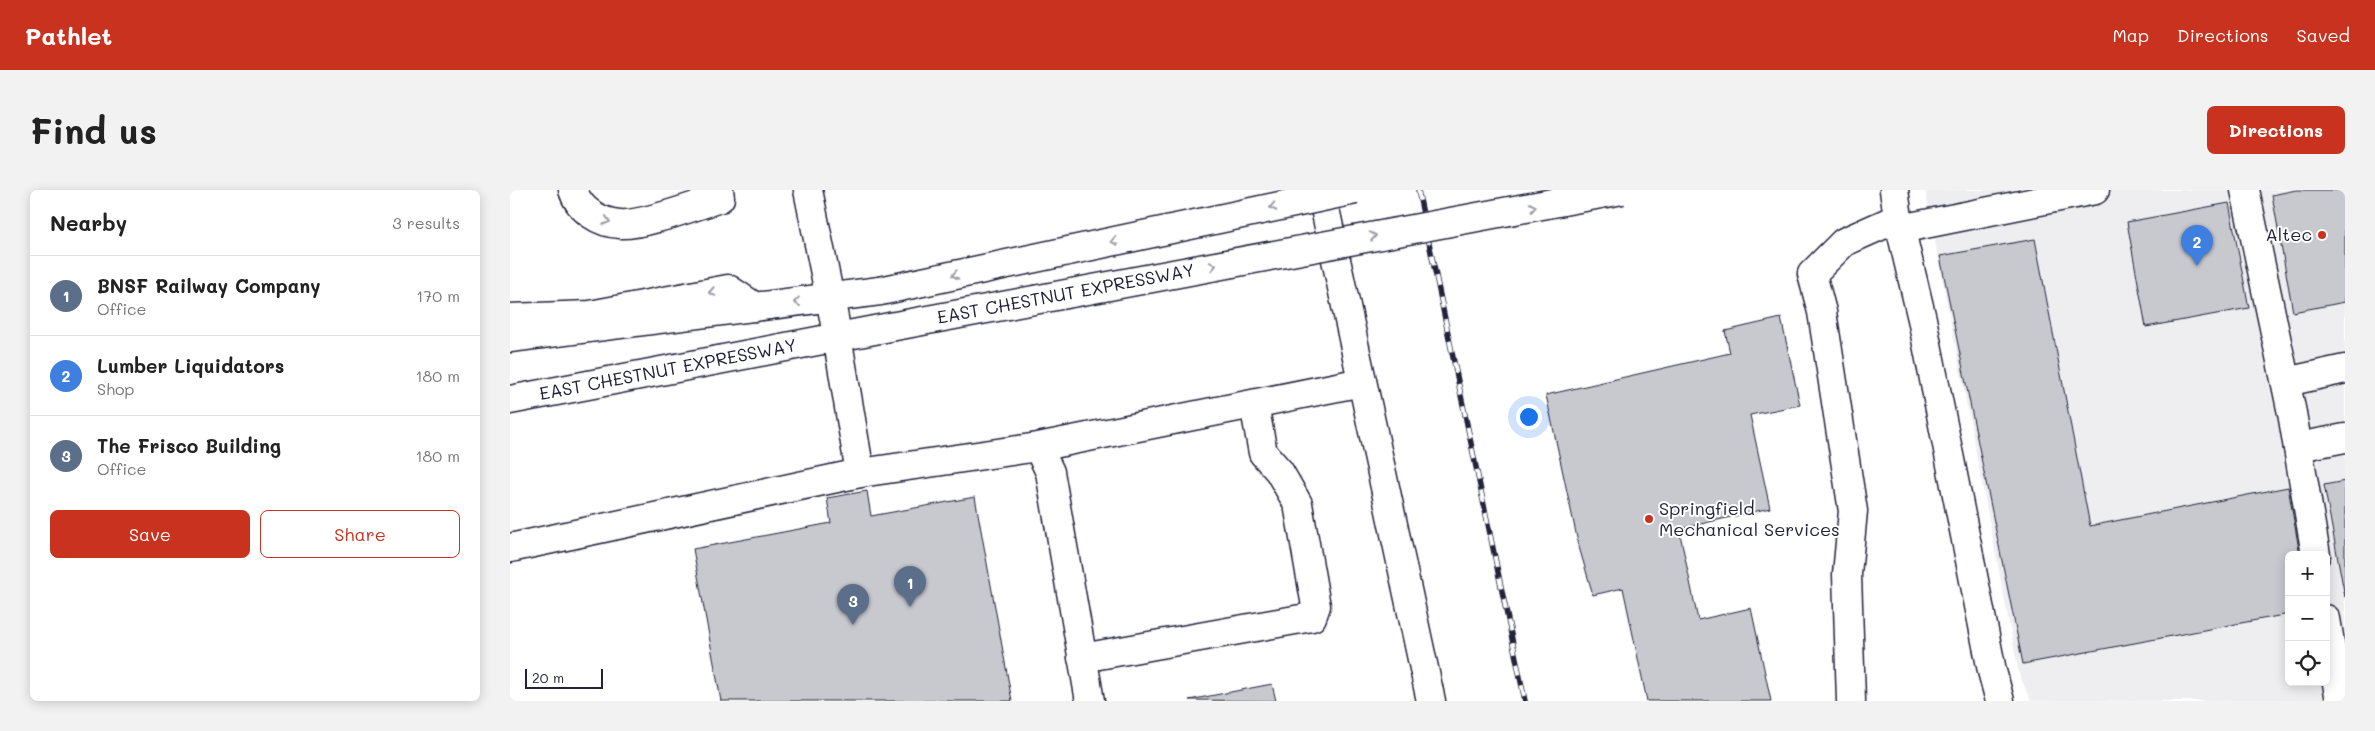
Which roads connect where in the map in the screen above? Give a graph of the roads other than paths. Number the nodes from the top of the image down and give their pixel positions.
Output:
1 (574, 190) edge
2 (808, 190) edge
3 (1321, 190) edge
4 (1355, 190) edge
5 (1622, 190) edge
6 (1894, 190) edge
7 (2095, 190) edge
8 (2245, 190) edge
9 (719, 194) edge
10 (1899, 224) junction
11 (829, 298) junction
12 (755, 307) junction
13 (510, 318) edge
14 (837, 337) junction
15 (510, 338) edge
16 (2345, 369) edge
17 (1362, 382) junction
18 (2286, 382) junction
19 (510, 400) edge
20 (1254, 404) junction
21 (2345, 438) edge
22 (1038, 447) junction
23 (2298, 447) junction
24 (860, 473) junction
25 (510, 548) edge
26 (2315, 551) edge
27 (2330, 641) edge
28 (1082, 658) junction
29 (1090, 701) edge
30 (1431, 701) edge
31 (1851, 701) edge
32 (2000, 701) edge
33 (2340, 701) edge

1 -> 9 main road
2 - 11 main road
3 - 17 main road
4 -> 11 main road, bridge
14 -> 5 main road, EAST CHESTNUT EXPRESSWAY, bridge
6 - 10 main road
7 - 10 main road
8 - 18 main road
10 - 31 main road
10 - 32 main road
11 -> 12 main road
11 - 14 main road
12 -> 13 main road
12 - 15 main road
14 - 19 main road, EAST CHESTNUT EXPRESSWAY
14 - 24 main road
16 - 18 main road
17 - 20 main road
17 - 30 main road
18 - 23 main road
20 - 22 main road
20 - 28 main road
21 - 23 main road
22 - 24 main road
22 - 28 main road
23 - 26 main road
24 - 25 main road
27 - 33 main road
28 - 29 main road

